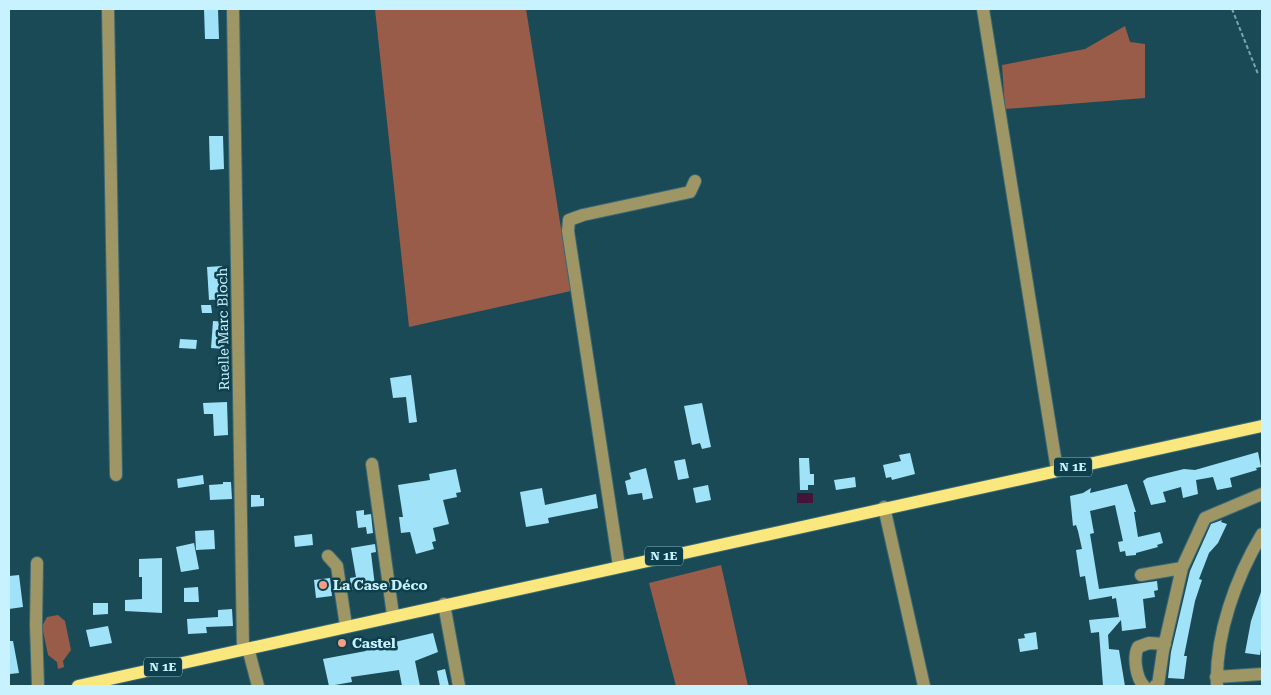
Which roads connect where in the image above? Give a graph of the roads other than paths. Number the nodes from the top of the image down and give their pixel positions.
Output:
1 (108, 9) edge
2 (233, 9) edge
3 (983, 9) edge
4 (695, 181) dead end
5 (1262, 426) edge
6 (372, 464) dead end
7 (1057, 470) junction
8 (116, 475) dead end
9 (1262, 494) edge
10 (884, 508) junction
11 (1262, 534) edge
12 (342, 554) dead end
13 (328, 556) dead end
14 (37, 563) dead end
15 (619, 566) junction
16 (1182, 568) junction
17 (1141, 575) dead end
18 (444, 604) junction
19 (393, 616) junction
20 (350, 625) junction
21 (1165, 644) junction
22 (246, 649) junction
23 (1262, 674) edge
24 (1217, 682) edge
25 (95, 684) edge
26 (38, 686) edge
27 (78, 686) edge
28 (258, 686) edge
29 (459, 686) edge
30 (924, 686) edge
31 (1144, 686) edge
32 (1155, 686) edge

1 - 8 street
2 - 22 street, Ruelle Marc Bloch
3 - 7 street
4 - 15 street
5 - 7 main road, N 1E
6 - 19 street
7 - 10 main road, N 1E
9 - 16 street
10 - 15 main road, N 1E
10 - 30 street
11 - 24 street
12 - 20 street
13 - 20 street
14 - 26 street
15 - 18 main road, N 1E
16 - 17 street
16 - 21 street
18 - 19 main road, N 1E
18 - 29 street
19 - 20 main road, N 1E
20 - 22 main road, N 1E
21 - 31 street
21 - 32 street
22 - 25 main road, N 1E
22 - 28 street, Ruelle Marc Bloch
23 - 24 street
25 - 27 main road, N 1E

